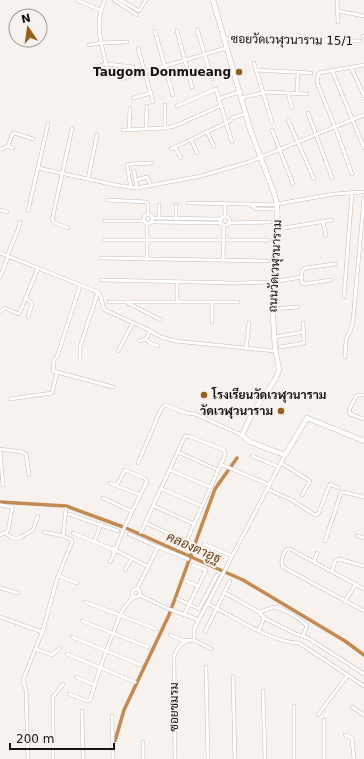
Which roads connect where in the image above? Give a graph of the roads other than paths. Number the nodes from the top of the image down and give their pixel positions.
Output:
1 (77, 0) edge
2 (105, 0) edge
3 (114, 0) edge
4 (120, 0) edge
5 (146, 0) edge
6 (213, 0) edge
7 (338, 0) edge
8 (86, 2) edge
9 (100, 10) junction
10 (338, 11) junction
11 (137, 15) dead end
12 (364, 16) edge
13 (338, 22) dead end
14 (197, 29) dead end
15 (176, 31) dead end
16 (155, 32) dead end
17 (223, 39) junction
18 (360, 41) dead end
19 (127, 42) dead end
20 (101, 43) junction
21 (89, 45) dead end
22 (138, 48) dead end
23 (226, 48) junction
24 (204, 54) junction
25 (184, 60) junction
26 (254, 63) dead end
27 (106, 64) junction
28 (364, 65) edge
29 (164, 66) junction
30 (133, 67) dead end
31 (351, 67) junction
32 (93, 68) dead end
33 (256, 70) junction
34 (332, 70) junction
35 (144, 71) junction
36 (298, 72) junction
37 (311, 73) dead end
38 (122, 78) dead end
39 (212, 79) dead end
40 (192, 87) dead end
41 (239, 92) junction
42 (263, 92) junction
43 (151, 93) junction
44 (288, 93) junction
45 (297, 93) junction
46 (307, 94) dead end
47 (173, 95) dead end
48 (364, 96) edge
49 (133, 98) dead end
50 (241, 98) junction
51 (218, 99) junction
52 (153, 102) dead end
53 (166, 105) dead end
54 (147, 106) dead end
55 (177, 106) dead end
56 (220, 106) junction
57 (130, 108) dead end
58 (292, 108) dead end
59 (308, 113) dead end
60 (245, 114) junction
61 (364, 115) edge
62 (224, 117) junction
63 (232, 118) junction
64 (288, 120) dead end
65 (353, 120) junction
66 (225, 122) junction
67 (272, 122) dead end
68 (48, 124) dead end
69 (335, 127) junction
70 (164, 128) junction
71 (146, 129) junction
72 (72, 130) dead end
73 (123, 130) dead end
74 (130, 130) junction
75 (272, 130) dead end
76 (207, 131) junction
77 (316, 134) junction
78 (97, 135) dead end
79 (191, 139) junction
80 (33, 140) dead end
81 (232, 142) dead end
82 (298, 142) junction
83 (8, 146) junction
84 (175, 147) junction
85 (214, 147) dead end
86 (13, 148) dead end
87 (364, 148) edge
88 (0, 149) edge
89 (171, 149) dead end
90 (280, 150) junction
91 (197, 153) dead end
92 (261, 157) junction
93 (181, 158) dead end
94 (152, 163) dead end
95 (38, 168) junction
96 (134, 171) dead end
97 (62, 173) junction
98 (352, 174) dead end
99 (332, 178) dead end
100 (314, 179) dead end
101 (88, 180) junction
102 (136, 180) junction
103 (293, 184) dead end
104 (151, 186) junction
105 (131, 188) junction
106 (137, 188) junction
107 (352, 192) junction
108 (364, 192) edge
109 (364, 198) edge
110 (107, 200) dead end
111 (188, 203) dead end
112 (225, 204) junction
113 (159, 205) dead end
114 (176, 205) dead end
115 (277, 206) junction
116 (0, 210) edge
117 (28, 211) dead end
118 (7, 212) dead end
119 (148, 215) junction
120 (225, 217) junction
121 (152, 218) junction
122 (159, 218) junction
123 (176, 218) junction
124 (332, 220) dead end
125 (105, 221) dead end
126 (20, 222) dead end
127 (147, 222) junction
128 (222, 222) junction
129 (270, 222) dead end
130 (323, 222) junction
131 (176, 223) junction
132 (229, 223) junction
133 (68, 228) dead end
134 (278, 229) junction
135 (326, 236) dead end
136 (104, 240) dead end
137 (147, 240) junction
138 (223, 240) junction
139 (269, 240) dead end
140 (0, 253) edge
141 (8, 257) junction
142 (101, 258) dead end
143 (147, 259) junction
144 (223, 260) junction
145 (268, 261) dead end
146 (335, 264) dead end
147 (38, 268) junction
148 (0, 277) edge
149 (302, 277) junction
150 (101, 280) dead end
151 (331, 280) dead end
152 (177, 282) junction
153 (272, 282) junction
154 (80, 286) junction
155 (98, 292) junction
156 (344, 297) dead end
157 (25, 298) junction
158 (109, 302) dead end
159 (126, 302) junction
160 (177, 302) junction
161 (212, 302) junction
162 (238, 302) dead end
163 (298, 307) dead end
164 (272, 310) junction
165 (0, 312) edge
166 (28, 317) dead end
167 (162, 320) dead end
168 (212, 322) dead end
169 (133, 323) junction
170 (249, 323) dead end
171 (303, 323) dead end
172 (150, 331) junction
173 (304, 332) junction
174 (274, 337) junction
175 (146, 339) junction
176 (139, 341) dead end
177 (158, 346) dead end
178 (280, 347) dead end
179 (246, 349) junction
180 (118, 351) dead end
181 (275, 351) junction
182 (80, 356) dead end
183 (345, 357) dead end
184 (57, 372) junction
185 (113, 387) dead end
186 (364, 395) edge
187 (10, 399) dead end
188 (364, 419) edge
189 (242, 435) junction
190 (364, 441) edge
191 (0, 450) edge
192 (178, 452) junction
193 (285, 455) junction
194 (252, 456) dead end
195 (138, 463) dead end
196 (281, 463) junction
197 (220, 464) junction
198 (279, 467) junction
199 (170, 470) junction
200 (218, 470) junction
201 (29, 475) dead end
202 (310, 481) junction
203 (110, 483) dead end
204 (3, 485) dead end
205 (270, 485) junction
206 (315, 485) dead end
207 (117, 486) junction
208 (210, 487) junction
209 (339, 488) dead end
210 (162, 489) junction
211 (267, 489) junction
212 (140, 495) junction
213 (302, 495) dead end
214 (364, 497) edge
215 (103, 498) dead end
216 (0, 505) edge
217 (154, 506) junction
218 (202, 506) junction
219 (66, 509) dead end
220 (131, 512) junction
221 (69, 514) dead end
222 (38, 516) dead end
223 (146, 523) junction
224 (101, 524) junction
225 (194, 524) junction
226 (118, 531) dead end
227 (44, 532) dead end
228 (141, 532) dead end
229 (5, 533) junction
230 (73, 533) dead end
231 (129, 534) dead end
232 (0, 535) edge
233 (63, 536) junction
234 (357, 536) dead end
235 (364, 538) edge
236 (325, 541) dead end
237 (94, 542) junction
238 (204, 544) dead end
239 (158, 547) junction
240 (213, 548) junction
241 (115, 550) junction
242 (317, 553) dead end
243 (210, 554) dead end
244 (232, 556) junction
245 (132, 558) junction
246 (188, 559) dead end
247 (110, 562) dead end
248 (314, 562) junction
249 (192, 565) dead end
250 (364, 566) edge
251 (149, 567) junction
252 (125, 570) dead end
253 (332, 571) junction
254 (217, 575) dead end
255 (59, 576) junction
256 (185, 581) dead end
257 (230, 581) dead end
258 (77, 584) dead end
259 (358, 585) junction
260 (364, 585) edge
261 (198, 586) junction
262 (0, 588) edge
263 (137, 589) junction
264 (364, 589) edge
265 (18, 593) dead end
266 (224, 593) junction
267 (139, 595) junction
268 (134, 596) junction
269 (178, 599) dead end
270 (345, 601) junction
271 (85, 602) dead end
272 (189, 604) junction
273 (208, 604) junction
274 (217, 608) junction
275 (364, 611) edge
276 (259, 612) junction
277 (184, 615) junction
278 (120, 616) junction
279 (0, 617) edge
280 (264, 618) junction
281 (199, 620) junction
282 (82, 621) dead end
283 (156, 629) dead end
284 (259, 630) junction
285 (42, 632) junction
286 (204, 632) dead end
287 (114, 634) junction
288 (170, 636) dead end
289 (303, 636) junction
290 (72, 637) dead end
291 (187, 640) junction
292 (194, 640) junction
293 (148, 647) dead end
294 (60, 648) dead end
295 (36, 649) junction
296 (211, 649) dead end
297 (107, 651) junction
298 (67, 654) dead end
299 (141, 665) dead end
300 (206, 667) dead end
301 (100, 668) junction
302 (364, 674) edge
303 (347, 676) junction
304 (76, 677) dead end
305 (233, 677) dead end
306 (135, 682) dead end
307 (63, 684) dead end
308 (95, 685) junction
309 (364, 686) edge
310 (263, 691) dead end
311 (69, 694) dead end
312 (294, 706) dead end
313 (352, 707) dead end
314 (82, 711) dead end
315 (318, 715) dead end
316 (364, 715) edge
317 (112, 716) dead end
318 (324, 720) dead end
319 (345, 735) dead end
320 (143, 742) dead end
321 (28, 759) edge
322 (53, 759) edge
323 (83, 759) edge
324 (113, 759) edge
325 (143, 759) edge
326 (175, 759) edge
327 (208, 759) edge
328 (234, 759) edge
329 (264, 759) edge
330 (294, 759) edge
331 (324, 759) edge
332 (354, 759) edge

1 - 8 street
2 - 9 street
3 - 11 street
4 - 5 street
6 - 17 street, ถนนวัดเวฬุวนาราม
7 - 10 street
8 - 9 street
9 - 20 street
10 - 12 street
10 - 13 street
14 - 24 street
15 - 25 street
16 - 29 street
17 - 18 street, ซอยวัดเวฬุวนาราม 15/1
17 - 23 street, ถนนวัดเวฬุวนาราม
19 - 20 street
20 - 21 street
20 - 27 street
22 - 35 street
23 - 24 street
23 - 41 street, ถนนวัดเวฬุวนาราม
24 - 25 street
24 - 39 street
25 - 29 street
25 - 40 street
26 - 33 street
27 - 30 street
27 - 32 street
28 - 31 street
29 - 35 street
29 - 47 street
31 - 34 street
31 - 48 street
33 - 36 street
33 - 42 street
34 - 65 street
34 - 69 street
35 - 38 street
35 - 43 street
36 - 37 street
36 - 45 street
41 - 50 street, ถนนวัดเวฬุวนาราม
41 - 51 street
42 - 44 street
42 - 50 street
42 - 67 street
43 - 49 street
43 - 52 street
44 - 45 street
44 - 58 street
45 - 46 street
50 - 60 street, ถนนวัดเวฬุวนาราม
51 - 55 street
51 - 56 street
53 - 70 street
54 - 71 street
56 - 62 street
56 - 70 street
57 - 74 street
59 - 77 street
60 - 63 street
60 - 92 street, ถนนวัดเวฬุวนาราม
61 - 65 street
62 - 63 street
62 - 66 street
63 - 66 street
64 - 82 street
65 - 69 street
65 - 87 street
66 - 76 street
66 - 81 street
68 - 95 street
69 - 77 street
69 - 98 street
70 - 71 street
71 - 74 street
72 - 97 street
73 - 74 street
75 - 90 street
76 - 79 street
76 - 85 street
77 - 82 street
77 - 99 street
78 - 101 street
79 - 84 street
79 - 91 street
80 - 83 street
82 - 90 street
82 - 100 street
83 - 86 street
83 - 88 street
84 - 89 street
84 - 93 street
90 - 92 street
90 - 103 street
92 - 104 street
92 - 115 street, ถนนวัดเวฬุวนาราม
94 - 105 street
95 - 97 street
95 - 117 street
96 - 102 street
97 - 101 street
97 - 133 street
101 - 105 street
102 - 104 street
102 - 106 street
104 - 106 street
105 - 106 street
107 - 108 street
107 - 115 street
107 - 156 street
109 - 183 street
110 - 119 street
111 - 112 street
112 - 115 street
112 - 120 street
113 - 122 street
114 - 123 street
115 - 134 street, ถนนวัดเวฬุวนาราม
116 - 118 street
119 - 121 street
119 - 127 street
120 - 128 street
120 - 132 street
121 - 122 street
121 - 127 street
122 - 123 street
123 - 128 street
123 - 131 street
124 - 130 street
125 - 127 street
126 - 141 street
127 - 131 street
127 - 137 street
128 - 131 street
128 - 132 street
128 - 138 street
129 - 132 street
130 - 134 street
130 - 135 street
134 - 153 street, ถนนวัดเวฬุวนาราม
136 - 137 street
137 - 138 street
137 - 143 street
138 - 139 street
138 - 144 street
140 - 141 street
141 - 147 street
141 - 148 street
142 - 143 street
143 - 144 street
144 - 145 street
146 - 149 street
147 - 154 street
147 - 157 street
149 - 151 street
149 - 153 street
150 - 152 street
152 - 153 street
152 - 160 street
153 - 164 street, ถนนวัดเวฬุวนาราม
154 - 155 street
154 - 184 street
155 - 169 street
155 - 182 street
157 - 165 street
157 - 166 street
158 - 159 street
159 - 160 street
159 - 167 street
160 - 161 street
161 - 162 street
161 - 168 street
163 - 164 street
164 - 174 street, ถนนวัดเวฬุวนาราม
169 - 172 street
169 - 180 street
170 - 179 street
171 - 173 street
172 - 175 street
172 - 179 street
173 - 174 street
173 - 178 street
174 - 181 street, ถนนวัดเวฬุวนาราม
175 - 176 street
175 - 177 street
179 - 181 street
181 - 189 street, ถนนวัดเวฬุวนาราม
184 - 185 street
184 - 187 street
186 - 188 street
189 - 193 street
189 - 195 street
190 - 193 street
191 - 201 street
191 - 204 street
192 - 197 street
192 - 199 street
192 - 200 street
193 - 196 street
194 - 198 street
196 - 198 street
196 - 202 street
197 - 200 street
197 - 205 street
198 - 205 street
199 - 208 street
199 - 210 street
200 - 208 street
202 - 206 street
202 - 213 street
203 - 207 street
205 - 211 street
207 - 212 street
207 - 212 street
208 - 218 street
209 - 211 street
210 - 217 street
210 - 218 street
211 - 244 street
212 - 220 street
214 - 236 street
215 - 220 street
216 - 229 street
217 - 223 street
217 - 225 street
218 - 225 street
219 - 233 street
220 - 241 street
221 - 224 street
222 - 229 street
223 - 225 street
223 - 228 street
224 - 226 street
224 - 237 street
227 - 233 street
229 - 232 street
230 - 237 street
231 - 239 street
233 - 255 street
234 - 235 street
237 - 241 street
238 - 240 street
239 - 246 street
239 - 251 street
240 - 243 street
240 - 244 street
241 - 245 street
241 - 247 street
242 - 248 street
244 - 273 street
245 - 251 street
245 - 252 street
248 - 253 street
248 - 270 street
249 - 261 street
250 - 253 street
251 - 263 street
253 - 259 street
254 - 272 street
255 - 258 street
255 - 285 street
256 - 261 street
257 - 266 street
259 - 260 street
259 - 264 street
259 - 270 street
261 - 272 street
262 - 265 street
263 - 267 street
263 - 268 street
266 - 274 street
266 - 276 street
267 - 268 street
267 - 277 street
268 - 278 street
269 - 272 street
270 - 275 street
271 - 278 street
272 - 277 street
273 - 274 street
273 - 281 street
274 - 284 street
274 - 286 street
276 - 280 street
276 - 289 street
277 - 281 street
278 - 283 street
278 - 287 street
279 - 285 street
280 - 284 street
280 - 289 street
281 - 292 street
282 - 287 street
284 - 303 street
285 - 295 street
287 - 293 street
287 - 297 street
288 - 291 street
289 - 302 street
290 - 297 street
291 - 292 street
291 - 326 street, ซอยชมรม
292 - 296 street
294 - 295 street
295 - 321 street
297 - 299 street
297 - 301 street
298 - 301 street
300 - 327 street
301 - 306 street
301 - 308 street
303 - 309 street
303 - 315 street
304 - 308 street
305 - 328 street
307 - 322 street
308 - 311 street
310 - 329 street
312 - 330 street
313 - 316 street
314 - 323 street
317 - 324 street
318 - 331 street
319 - 332 street
320 - 325 street

